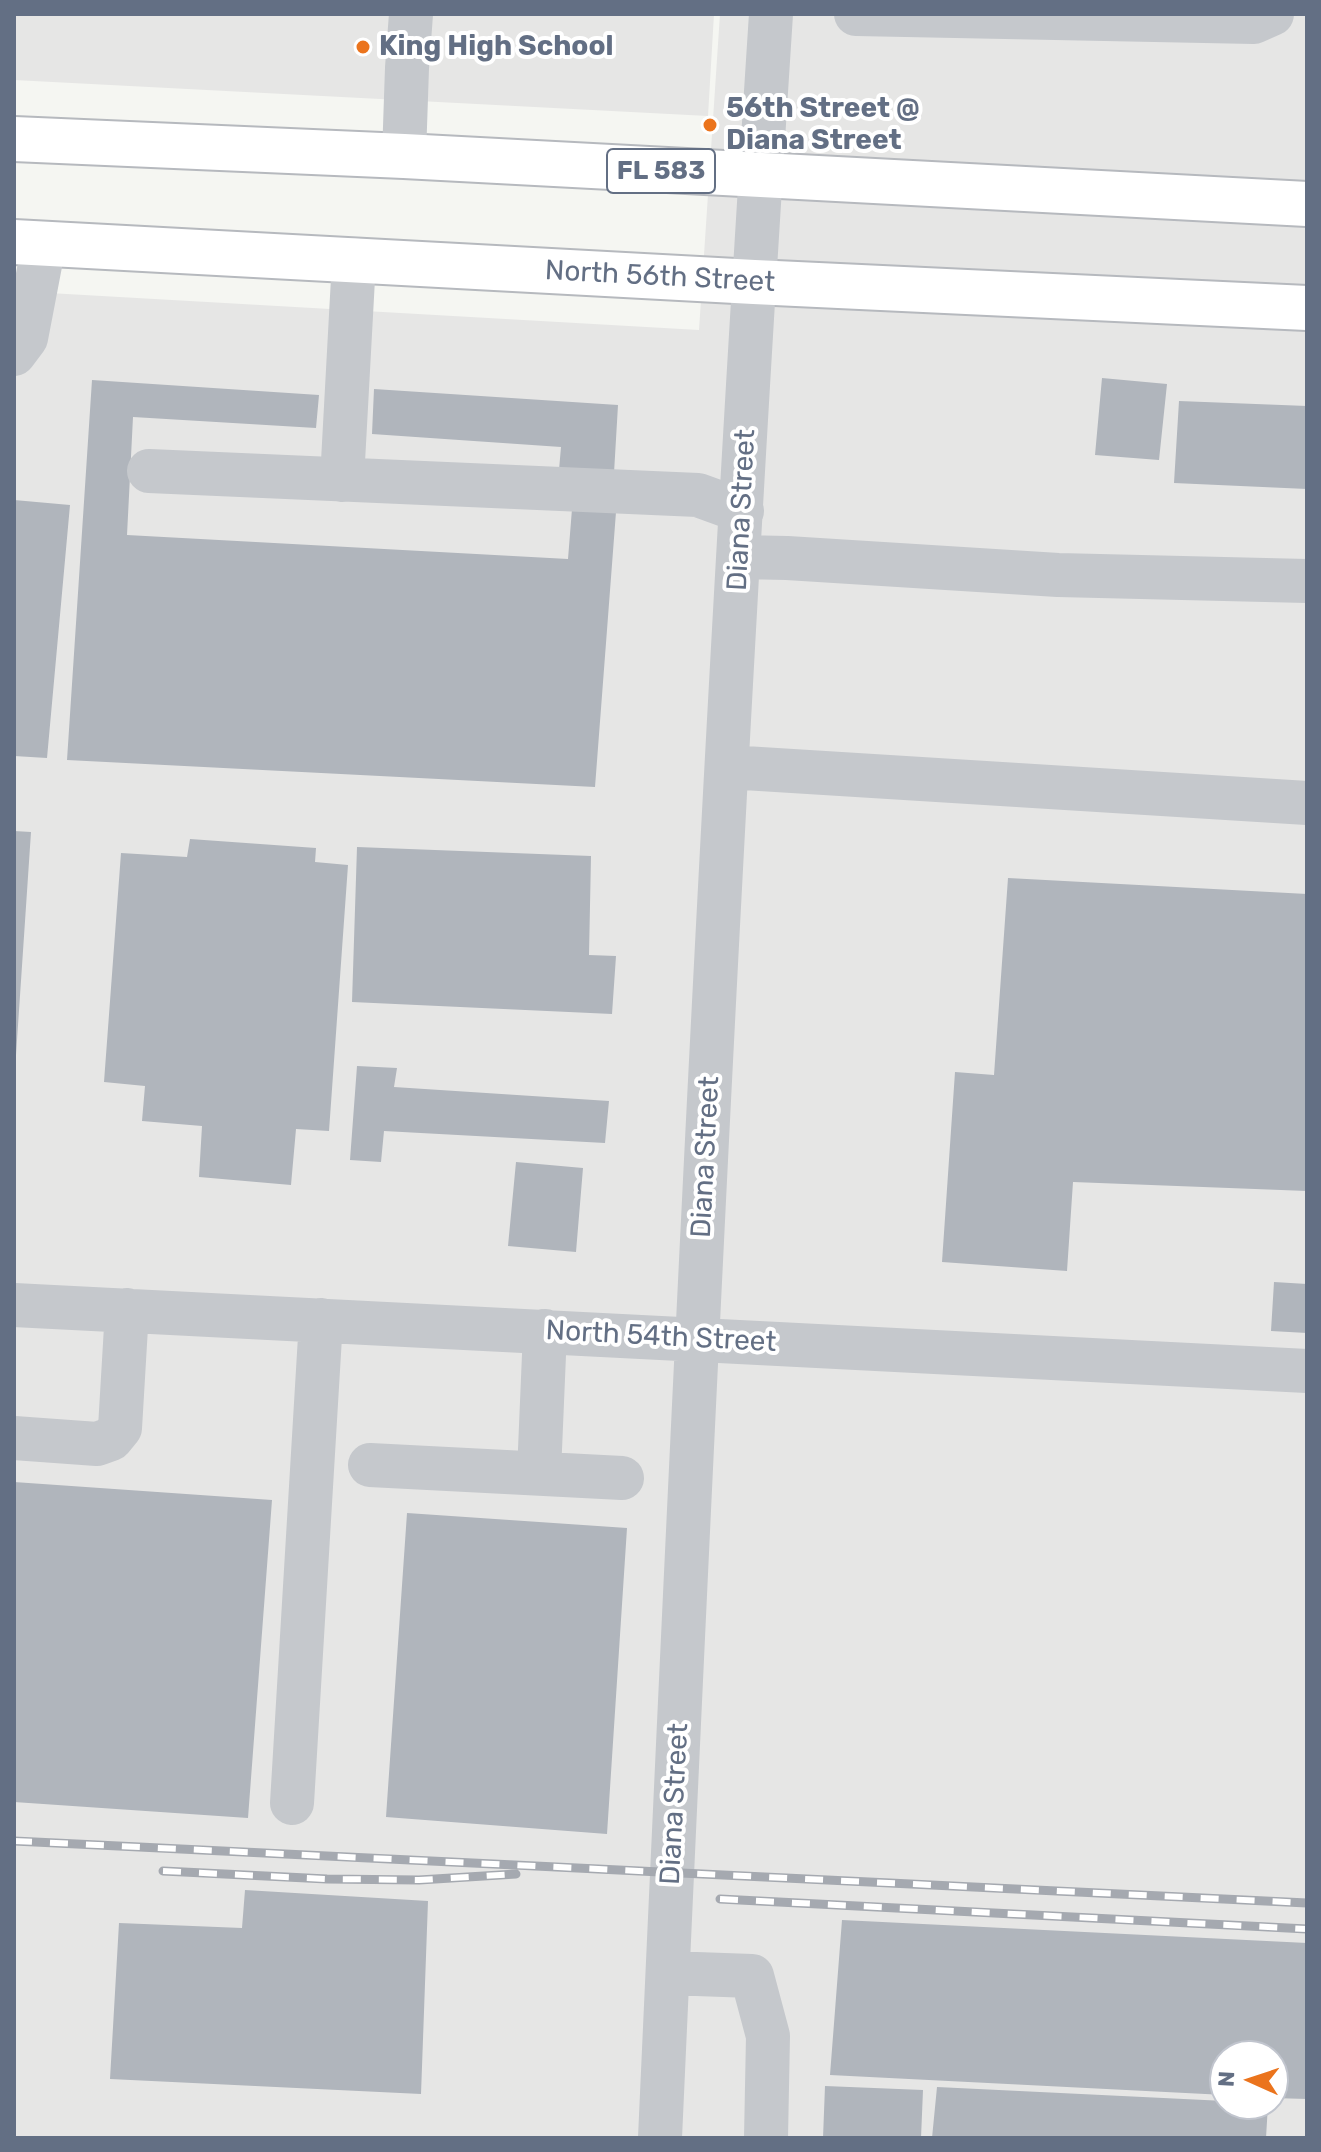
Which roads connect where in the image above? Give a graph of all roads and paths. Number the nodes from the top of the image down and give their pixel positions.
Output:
1 (411, 14) edge
2 (771, 14) edge
3 (856, 14) edge
4 (1272, 14) edge
5 (14, 139) edge
6 (404, 156) junction
7 (761, 177) junction
8 (1307, 204) edge
9 (29, 243) edge
10 (354, 260) junction
11 (754, 282) junction
12 (1307, 308) edge
13 (14, 354) edge
14 (149, 471) dead end
15 (342, 480) junction
16 (742, 511) junction
17 (739, 557) junction
18 (1307, 581) edge
19 (728, 767) junction
20 (1307, 803) edge
21 (14, 1305) edge
22 (127, 1310) junction
23 (321, 1320) junction
24 (545, 1331) junction
25 (696, 1339) junction
26 (1307, 1371) edge
27 (14, 1438) edge
28 (370, 1465) dead end
29 (539, 1473) junction
30 (622, 1478) dead end
31 (292, 1803) dead end
32 (668, 1973) junction
33 (660, 2138) edge
34 (766, 2138) edge

1 - 6 street
2 - 7 street, Diana Street
3 - 4 street
5 - 6 main road, FL 583
6 - 7 main road, FL 583
7 - 8 main road, FL 583
7 - 11 street, Diana Street
9 - 10 main road, North 56th Street
9 - 13 street
10 - 11 main road, North 56th Street
10 - 15 street
11 - 12 main road, North 56th Street
11 - 16 street, Diana Street
14 - 15 street
15 - 16 street
16 - 17 street, Diana Street
17 - 18 street
17 - 19 street, Diana Street
19 - 20 street
19 - 25 street, Diana Street
21 - 22 street, North 54th Street
22 - 23 street, North 54th Street
22 - 27 street
23 - 24 street, North 54th Street
23 - 31 street
24 - 25 street, North 54th Street
24 - 29 street
25 - 26 street, North 54th Street
25 - 32 street, Diana Street
28 - 29 street
29 - 30 street
32 - 33 street, Diana Street
32 - 34 street

